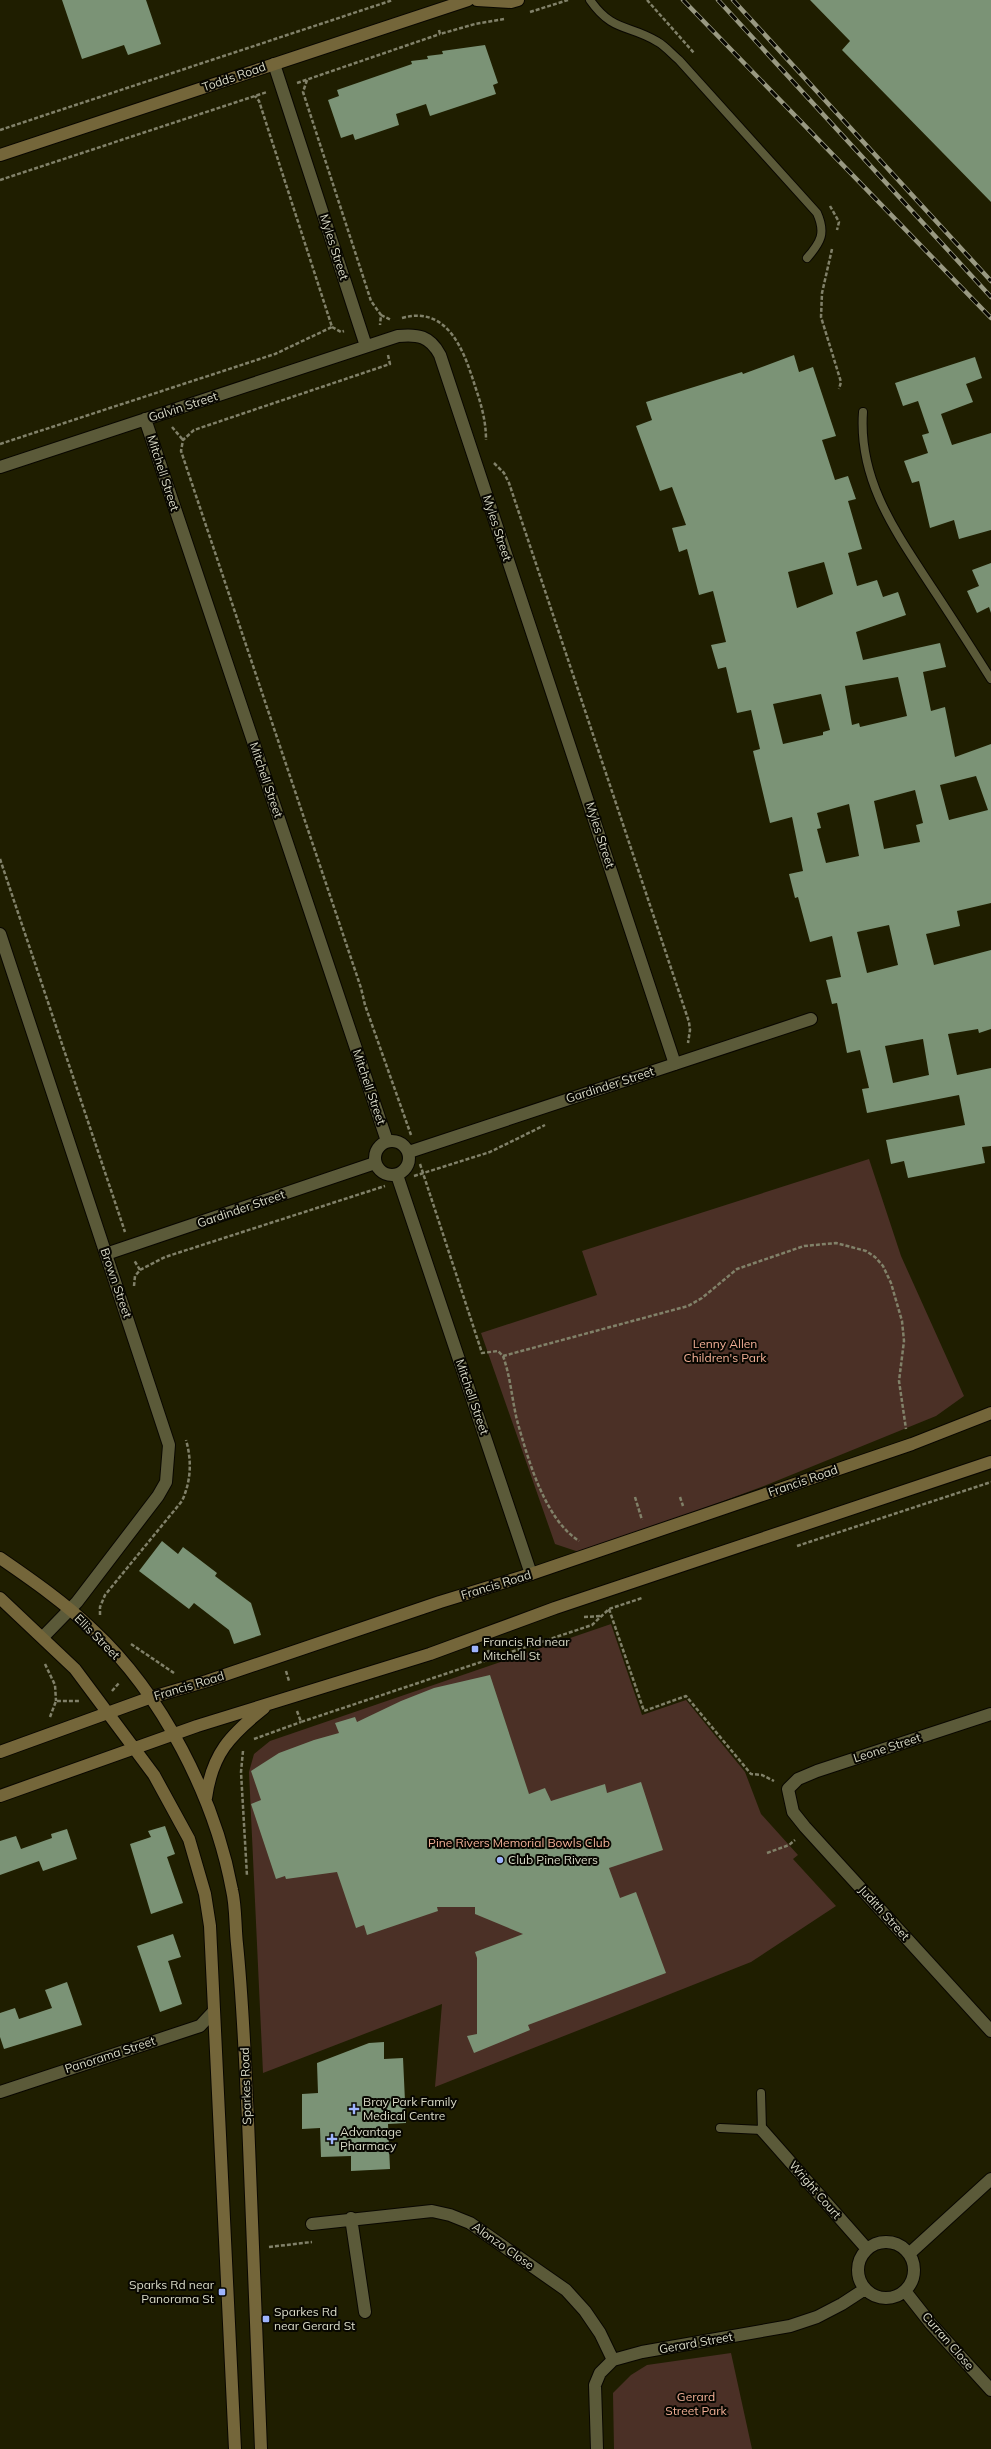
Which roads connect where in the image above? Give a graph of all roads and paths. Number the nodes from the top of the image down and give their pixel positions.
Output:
1 (393, 0) edge
2 (468, 0) edge
3 (477, 0) edge
4 (518, 0) edge
5 (568, 0) edge
6 (590, 0) edge
7 (524, 13) dead end
8 (510, 18) dead end
9 (439, 30) dead end
10 (440, 34) junction
11 (274, 64) junction
12 (307, 80) junction
13 (282, 88) junction
14 (255, 96) junction
15 (0, 130) edge
16 (0, 155) edge
17 (0, 180) edge
18 (807, 258) dead end
19 (380, 314) junction
20 (384, 341) junction
21 (366, 346) junction
22 (863, 412) dead end
23 (145, 419) junction
24 (0, 444) edge
25 (487, 448) dead end
26 (491, 459) dead end
27 (0, 467) edge
28 (991, 679) edge
29 (0, 934) edge
30 (811, 1019) dead end
31 (688, 1059) junction
32 (675, 1064) junction
33 (550, 1123) dead end
34 (387, 1141) junction
35 (412, 1151) junction
36 (375, 1163) junction
37 (423, 1174) junction
38 (399, 1178) junction
39 (106, 1254) junction
40 (140, 1270) dead end
41 (503, 1356) junction
42 (991, 1413) edge
43 (906, 1432) dead end
44 (991, 1462) edge
45 (991, 1482) edge
46 (635, 1497) dead end
47 (644, 1526) dead end
48 (584, 1545) dead end
49 (789, 1548) dead end
50 (0, 1558) edge
51 (531, 1574) junction
52 (649, 1595) dead end
53 (0, 1598) edge
54 (609, 1609) junction
55 (69, 1610) junction
56 (43, 1637) junction
57 (486, 1646) dead end
58 (142, 1652) dead end
59 (282, 1655) junction
60 (491, 1659) junction
61 (131, 1671) junction
62 (293, 1696) junction
63 (149, 1698) junction
64 (101, 1702) junction
65 (272, 1703) junction
66 (109, 1713) junction
67 (991, 1714) edge
68 (48, 1720) dead end
69 (301, 1722) junction
70 (174, 1734) junction
71 (251, 1740) dead end
72 (246, 1746) dead end
73 (133, 1748) junction
74 (0, 1752) edge
75 (788, 1789) junction
76 (0, 1796) edge
77 (206, 1798) junction
78 (808, 1830) junction
79 (768, 1853) dead end
80 (233, 1892) junction
81 (214, 2011) junction
82 (991, 2031) edge
83 (0, 2092) edge
84 (761, 2093) dead end
85 (720, 2128) dead end
86 (762, 2130) junction
87 (991, 2179) edge
88 (351, 2218) junction
89 (312, 2224) dead end
90 (317, 2241) dead end
91 (253, 2248) junction
92 (867, 2250) junction
93 (910, 2253) junction
94 (865, 2288) junction
95 (905, 2291) junction
96 (365, 2312) dead end
97 (613, 2360) junction
98 (991, 2390) edge
99 (235, 2449) edge
100 (261, 2449) edge
101 (597, 2449) edge

1 - 15 path
2 - 11 street, Todds Road
3 - 4 street
5 - 7 path
6 - 18 lane
8 - 10 path
9 - 10 path
10 - 12 path
11 - 13 street, Myles Street
11 - 16 street, Todds Road
12 - 13 path
12 - 19 path
13 - 14 path
13 - 21 street, Myles Street
14 - 17 path
14 - 24 path
19 - 20 path
19 - 25 path
20 - 21 street, Myles Street
20 - 32 street, Myles Street
20 - 35 path
21 - 23 street, Galvin Street
22 - 28 lane
23 - 27 street, Galvin Street
23 - 34 street, Mitchell Street
26 - 31 path
29 - 39 street, Brown Street
30 - 31 street, Gardinder Street
31 - 32 street, Gardinder Street
32 - 35 street, Gardinder Street
33 - 37 path
34 - 35 street
34 - 36 street
35 - 37 path
35 - 38 street
36 - 38 street
36 - 39 street, Gardinder Street
37 - 38 path
37 - 41 path
38 - 40 path
38 - 51 street, Mitchell Street
39 - 55 street, Brown Street
41 - 43 path
41 - 48 path
42 - 51 street, Francis Road
44 - 62 street
45 - 49 path
46 - 47 path
50 - 55 street, Ellis Street
51 - 59 street, Francis Road
52 - 54 path
53 - 56 street
54 - 60 path
54 - 75 path
55 - 56 street, Brown Street
55 - 61 street, Ellis Street
56 - 64 street
57 - 60 path
58 - 61 path
59 - 62 path
59 - 63 street, Francis Road
60 - 69 path
61 - 63 street, Ellis Street
61 - 64 path
62 - 65 street
62 - 69 path
63 - 66 street, Francis Road
63 - 70 street, Ellis Street
64 - 66 street
64 - 68 path
65 - 70 street
65 - 77 street
66 - 73 street
66 - 74 street, Francis Road
67 - 75 street, Leone Street
69 - 71 path
70 - 73 street
70 - 77 street, Sparkes Road
72 - 80 path
73 - 76 street
73 - 81 street
75 - 78 street, Judith Street
77 - 80 street, Sparkes Road
78 - 79 path
78 - 82 street, Judith Street
80 - 91 street, Sparkes Road
81 - 83 street, Panorama Street
81 - 99 street
84 - 86 lane
85 - 86 lane
86 - 92 street, Wright Court
87 - 93 street
88 - 89 street, Alonzo Close
88 - 96 street
88 - 97 street, Alonzo Close
90 - 91 path
91 - 100 street, Sparkes Road
92 - 93 street
92 - 94 street
93 - 95 street
94 - 95 street
94 - 97 street, Gerard Street
95 - 98 street, Curran Close
97 - 101 street

